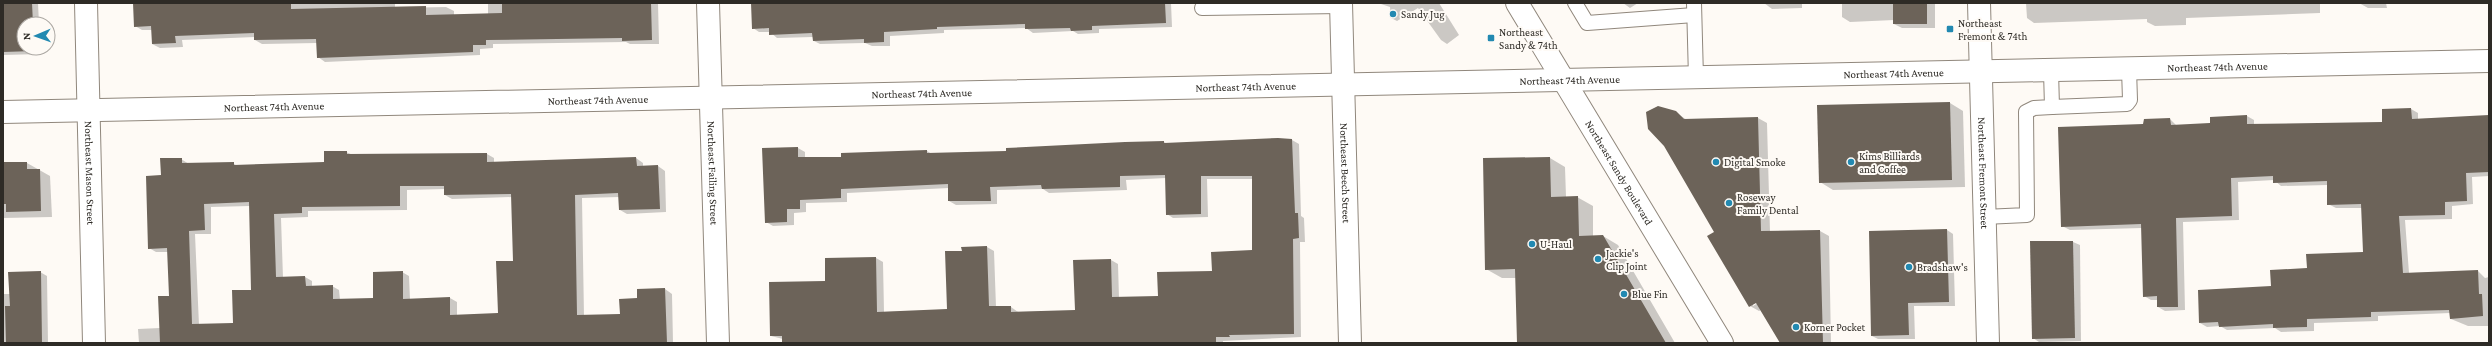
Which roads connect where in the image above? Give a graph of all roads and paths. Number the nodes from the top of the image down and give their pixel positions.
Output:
1 (86, 3) edge
2 (708, 3) edge
3 (1517, 3) edge
4 (1576, 3) edge
5 (1979, 3) edge
6 (1341, 4) edge
7 (1202, 8) dead end
8 (1694, 9) edge
9 (2489, 61) edge
10 (2129, 69) junction
11 (2051, 71) junction
12 (1981, 73) junction
13 (1696, 78) junction
14 (1563, 80) junction
15 (1344, 85) junction
16 (710, 99) junction
17 (2052, 107) junction
18 (88, 111) junction
19 (3, 112) edge
20 (1984, 217) junction
21 (94, 343) edge
22 (718, 343) edge
23 (1350, 343) edge
24 (1722, 343) edge
25 (1988, 343) edge

1 - 18 street, Northeast Mason Street
2 - 16 street, Northeast Failing Street
3 - 14 street, Northeast Sandy Boulevard
4 - 8 lane
5 - 12 street, Northeast Fremont Street
6 - 7 lane
6 - 15 street, Northeast Beech Street
8 - 13 lane
9 - 10 street, Northeast 74th Avenue
10 - 11 street, Northeast 74th Avenue
10 - 17 lane
11 - 12 street, Northeast 74th Avenue
11 - 17 lane
12 - 13 street, Northeast 74th Avenue
12 - 20 street, Northeast Fremont Street
13 - 14 street, Northeast 74th Avenue
14 - 15 street, Northeast 74th Avenue
14 - 24 street, Northeast Sandy Boulevard
15 - 16 street, Northeast 74th Avenue
15 - 23 street, Northeast Beech Street
16 - 18 street, Northeast 74th Avenue
16 - 22 street, Northeast Failing Street
17 - 20 lane
18 - 19 street, Northeast 74th Avenue
18 - 21 street, Northeast Mason Street
20 - 25 street, Northeast Fremont Street

